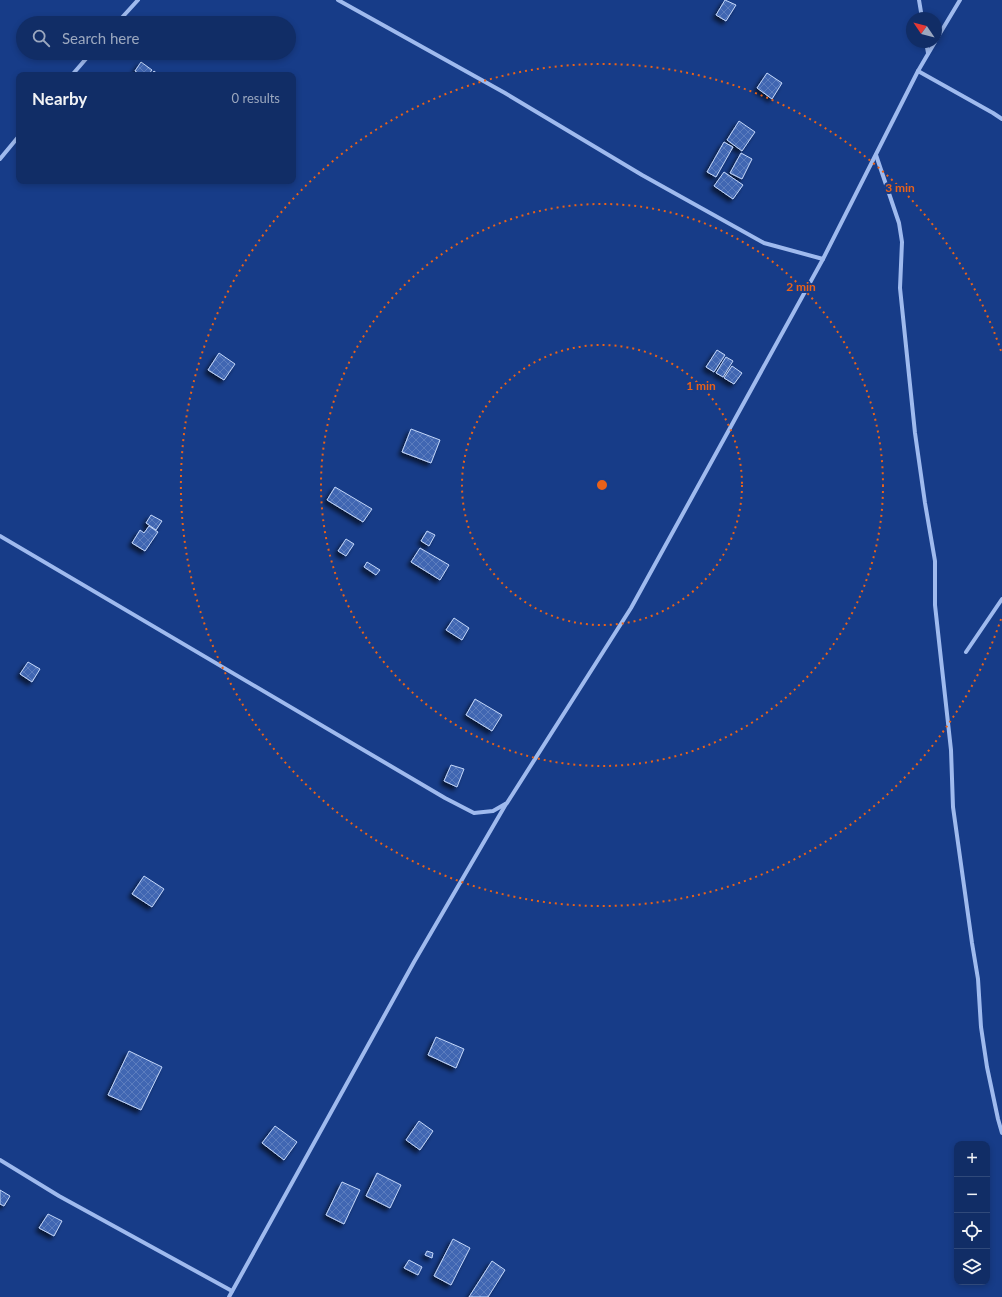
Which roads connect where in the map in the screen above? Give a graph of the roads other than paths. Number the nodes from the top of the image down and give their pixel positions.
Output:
1 (138, 0) edge
2 (338, 0) edge
3 (919, 0) edge
4 (960, 0) edge
5 (921, 12) edge
6 (123, 16) edge
7 (942, 30) edge
8 (927, 48) edge
9 (931, 48) edge
10 (928, 54) junction
11 (85, 60) edge
12 (918, 71) junction
13 (75, 72) edge
14 (1002, 119) edge
15 (16, 140) edge
16 (876, 155) junction
17 (0, 159) edge
18 (823, 259) junction
19 (0, 536) edge
20 (1002, 599) edge
21 (966, 652) dead end
22 (507, 803) junction
23 (1002, 1133) edge
24 (0, 1160) edge
25 (232, 1290) junction
26 (229, 1297) edge

1 - 6 street
2 - 18 street
3 - 5 street
4 - 7 street
8 - 10 street
9 - 10 street
10 - 12 street
11 - 13 street
12 - 14 street
12 - 16 street
15 - 17 street
16 - 18 street
16 - 23 street
18 - 22 street
19 - 22 street
20 - 21 street
22 - 25 street
24 - 25 street
25 - 26 street

